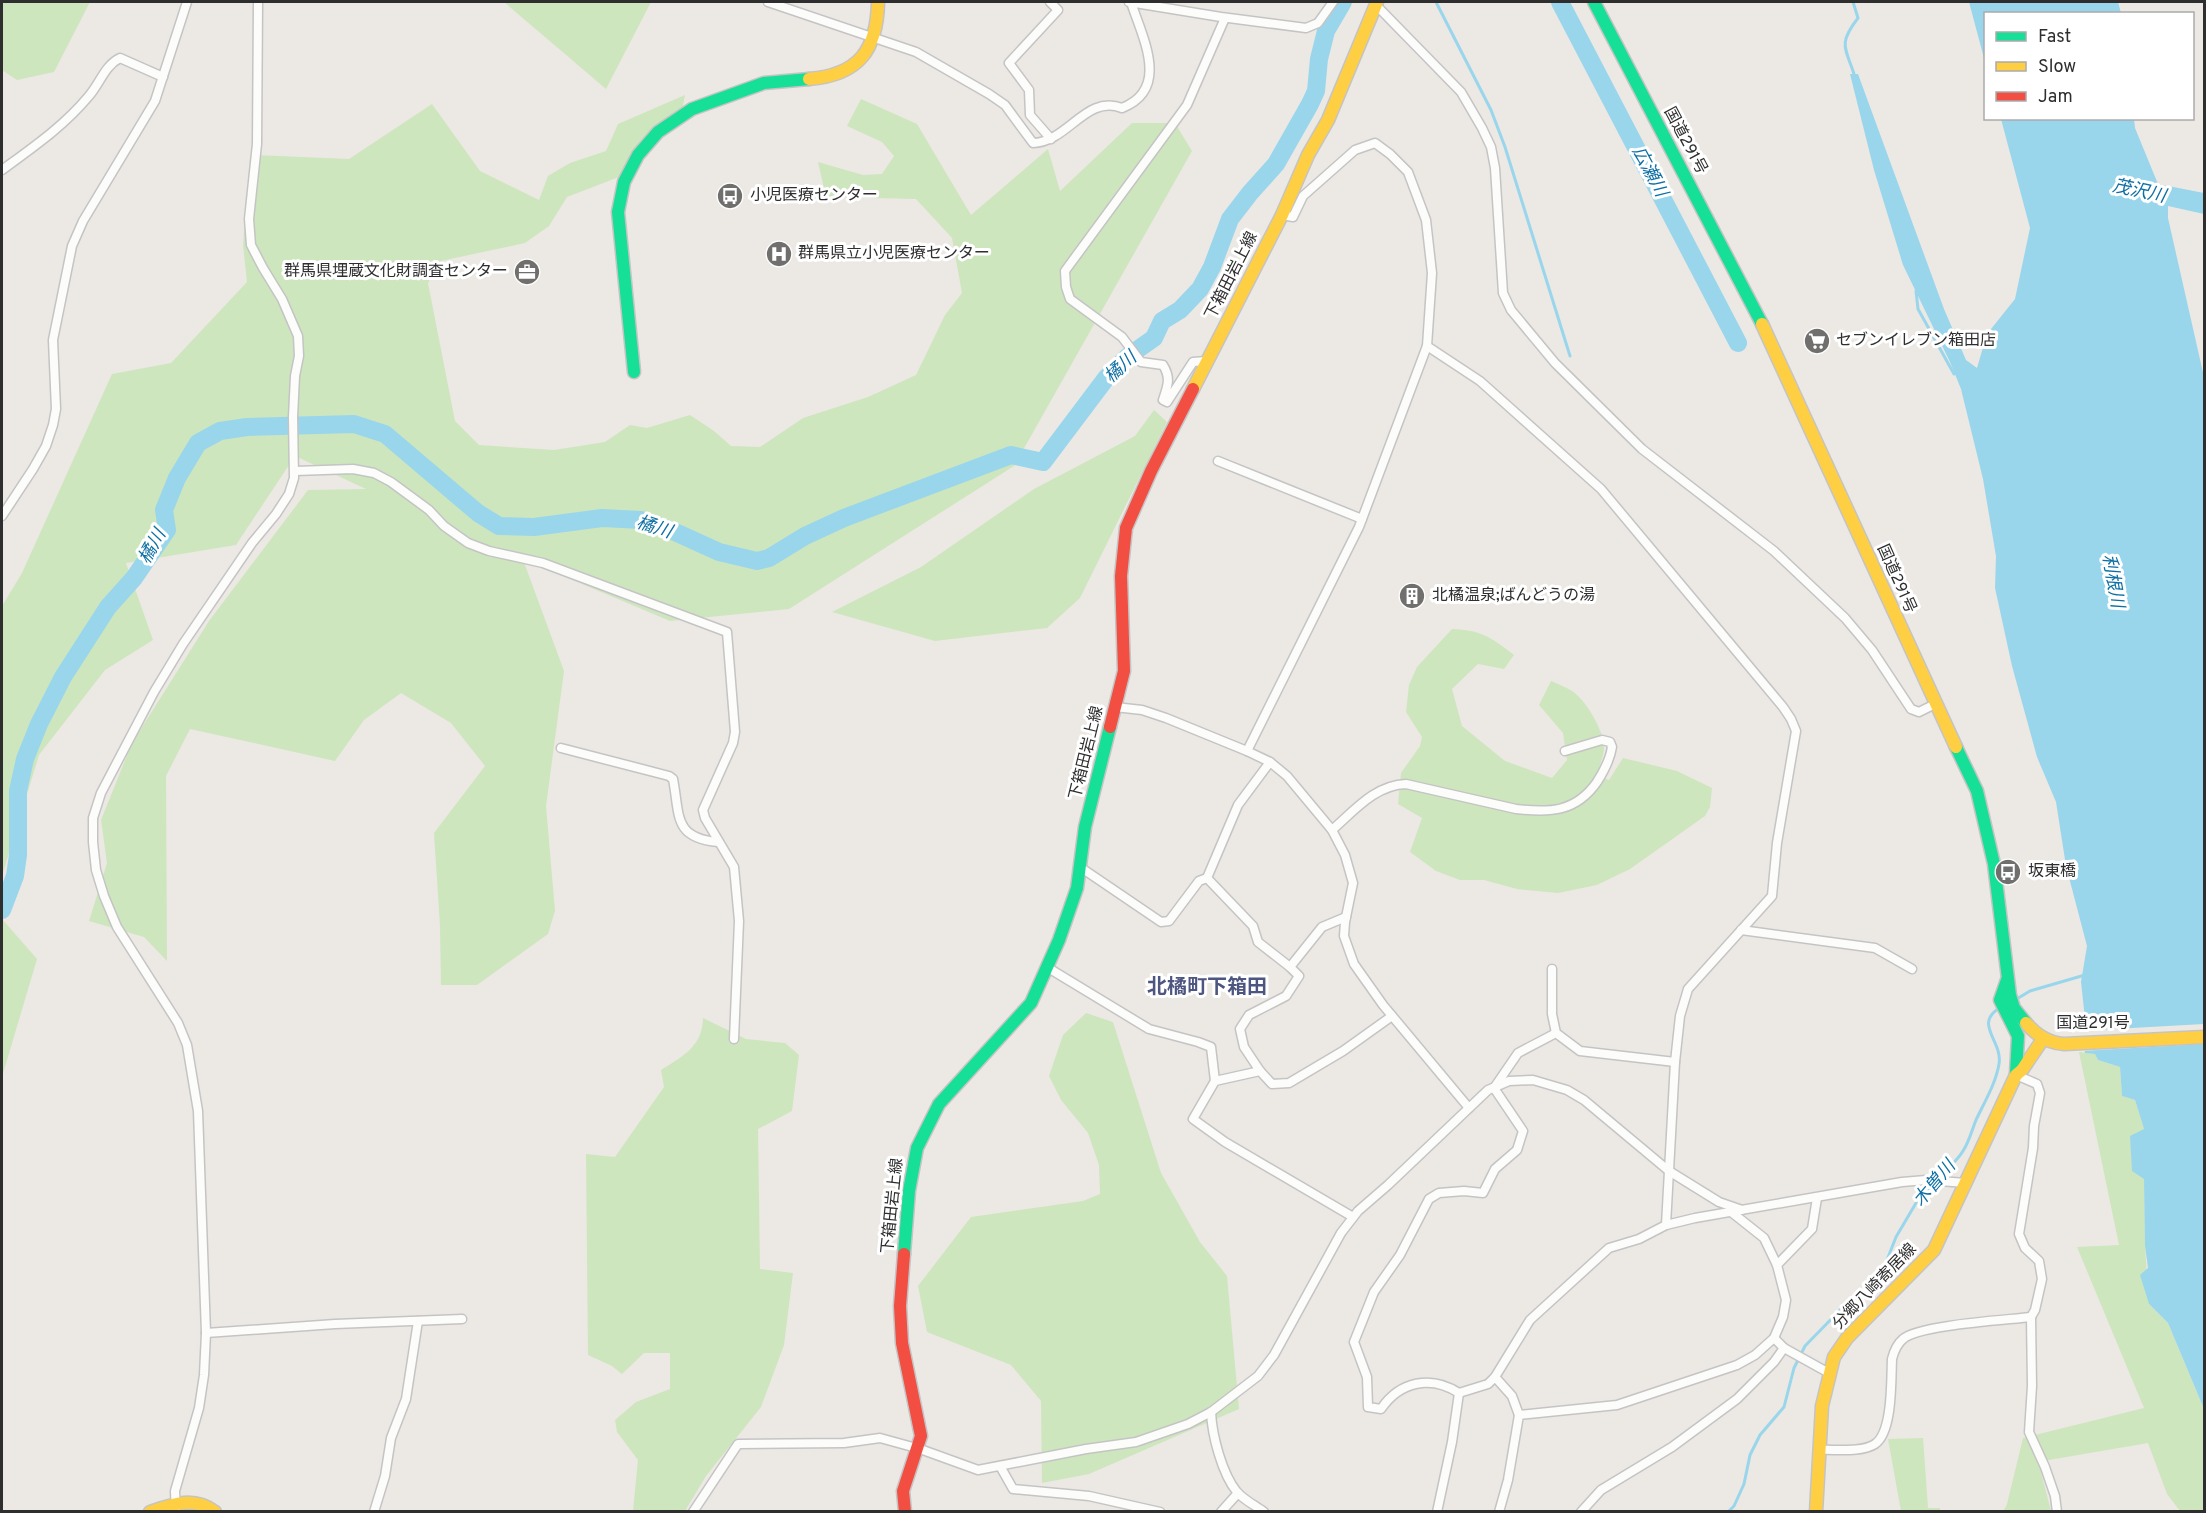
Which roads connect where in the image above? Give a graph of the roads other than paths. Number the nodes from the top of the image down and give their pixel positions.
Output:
1 (187, 2) edge
2 (258, 2) edge
3 (768, 2) edge
4 (878, 2) edge
5 (1050, 2) edge
6 (1130, 2) edge
7 (1333, 2) edge
8 (1375, 2) edge
9 (1594, 2) edge
10 (1225, 18) junction
11 (875, 37) junction
12 (163, 77) junction
13 (1051, 140) junction
14 (2, 170) edge
15 (1282, 215) junction
16 (1427, 346) junction
17 (1206, 361) junction
18 (634, 372) dead end
19 (1218, 461) dead end
20 (295, 471) junction
21 (2, 516) edge
22 (1362, 519) junction
23 (1935, 704) junction
24 (1115, 707) junction
25 (561, 748) dead end
26 (1247, 751) junction
27 (1565, 752) dead end
28 (1270, 762) junction
29 (1332, 830) junction
30 (718, 842) junction
31 (1080, 867) junction
32 (1206, 878) junction
33 (1346, 917) junction
34 (1742, 930) junction
35 (1290, 967) junction
36 (1050, 969) dead end
37 (1552, 969) dead end
38 (1912, 969) dead end
39 (2010, 1010) junction
40 (1392, 1016) junction
41 (1556, 1033) junction
42 (2205, 1037) edge
43 (2043, 1039) junction
44 (734, 1040) dead end
45 (1676, 1062) junction
46 (1260, 1071) junction
47 (2016, 1076) junction
48 (1215, 1081) junction
49 (1494, 1088) junction
50 (1469, 1108) junction
51 (1670, 1171) junction
52 (1966, 1183) junction
53 (1817, 1198) junction
54 (1742, 1210) junction
55 (1730, 1211) junction
56 (1353, 1217) junction
57 (1666, 1225) junction
58 (1777, 1265) junction
59 (2031, 1317) junction
60 (462, 1319) dead end
61 (418, 1321) junction
62 (206, 1332) junction
63 (1774, 1338) junction
64 (1788, 1350) junction
65 (1829, 1373) junction
66 (1495, 1377) junction
67 (1460, 1393) junction
68 (1211, 1412) junction
69 (1519, 1415) junction
70 (920, 1449) junction
71 (1819, 1450) junction
72 (1000, 1466) junction
73 (1238, 1493) junction
74 (176, 1508) edge
75 (150, 1512) edge
76 (215, 1512) edge
77 (374, 1512) edge
78 (693, 1512) edge
79 (905, 1512) edge
80 (1160, 1512) edge
81 (1221, 1512) edge
82 (1264, 1512) edge
83 (1437, 1512) edge
84 (1499, 1512) edge
85 (1581, 1512) edge
86 (1816, 1512) edge
87 (2057, 1512) edge

1 - 12 street
2 - 20 street
3 - 11 street
4 - 11 main road
5 - 13 street
6 - 10 street
6 - 13 street
7 - 10 street
8 - 15 main road, 下箱田岩上線
8 - 23 street
9 - 23 main road, 国道291号
10 - 17 street
11 - 13 street
11 - 18 main road
12 - 14 street
12 - 21 street
15 - 16 street
15 - 17 main road, 下箱田岩上線
16 - 22 street
16 - 34 street
17 - 24 main road, 下箱田岩上線
19 - 22 street
20 - 30 street
20 - 62 street
22 - 26 street
23 - 39 main road, 国道291号
24 - 26 street
24 - 31 main road, 下箱田岩上線
25 - 30 street
26 - 28 street
27 - 29 street
28 - 29 street
28 - 32 street
29 - 33 street
30 - 44 street
31 - 32 street
31 - 70 main road, 下箱田岩上線
32 - 35 street
33 - 35 street
33 - 40 street
34 - 38 street
34 - 45 street
35 - 46 street
36 - 48 street
37 - 41 street
39 - 43 main road, 国道291号
39 - 47 main road
40 - 46 street
40 - 50 street
41 - 45 street
41 - 49 street
42 - 43 main road, 国道291号
43 - 47 main road, 分郷八崎寄居線
45 - 51 street
46 - 48 street
47 - 52 main road, 分郷八崎寄居線
47 - 59 street
48 - 56 street
49 - 50 street
49 - 51 street
49 - 67 street
50 - 56 street
51 - 54 street
51 - 57 street
52 - 53 street
52 - 65 main road, 分郷八崎寄居線
53 - 54 street
53 - 58 street
54 - 55 street
55 - 57 street
55 - 58 street
56 - 68 street
57 - 66 street
58 - 63 street
59 - 71 street
59 - 87 street
60 - 61 street
61 - 62 street
61 - 77 street
62 - 74 street
63 - 64 street
63 - 69 street
64 - 65 street
64 - 85 street
65 - 71 main road, 分郷八崎寄居線
66 - 67 street
66 - 69 street
67 - 83 street
68 - 72 street
68 - 73 street
69 - 84 street
70 - 72 street
70 - 78 street
70 - 79 main road, 下箱田岩上線
71 - 86 main road, 分郷八崎寄居線
72 - 80 street
73 - 81 street
73 - 82 street
74 - 75 main road
74 - 76 main road

